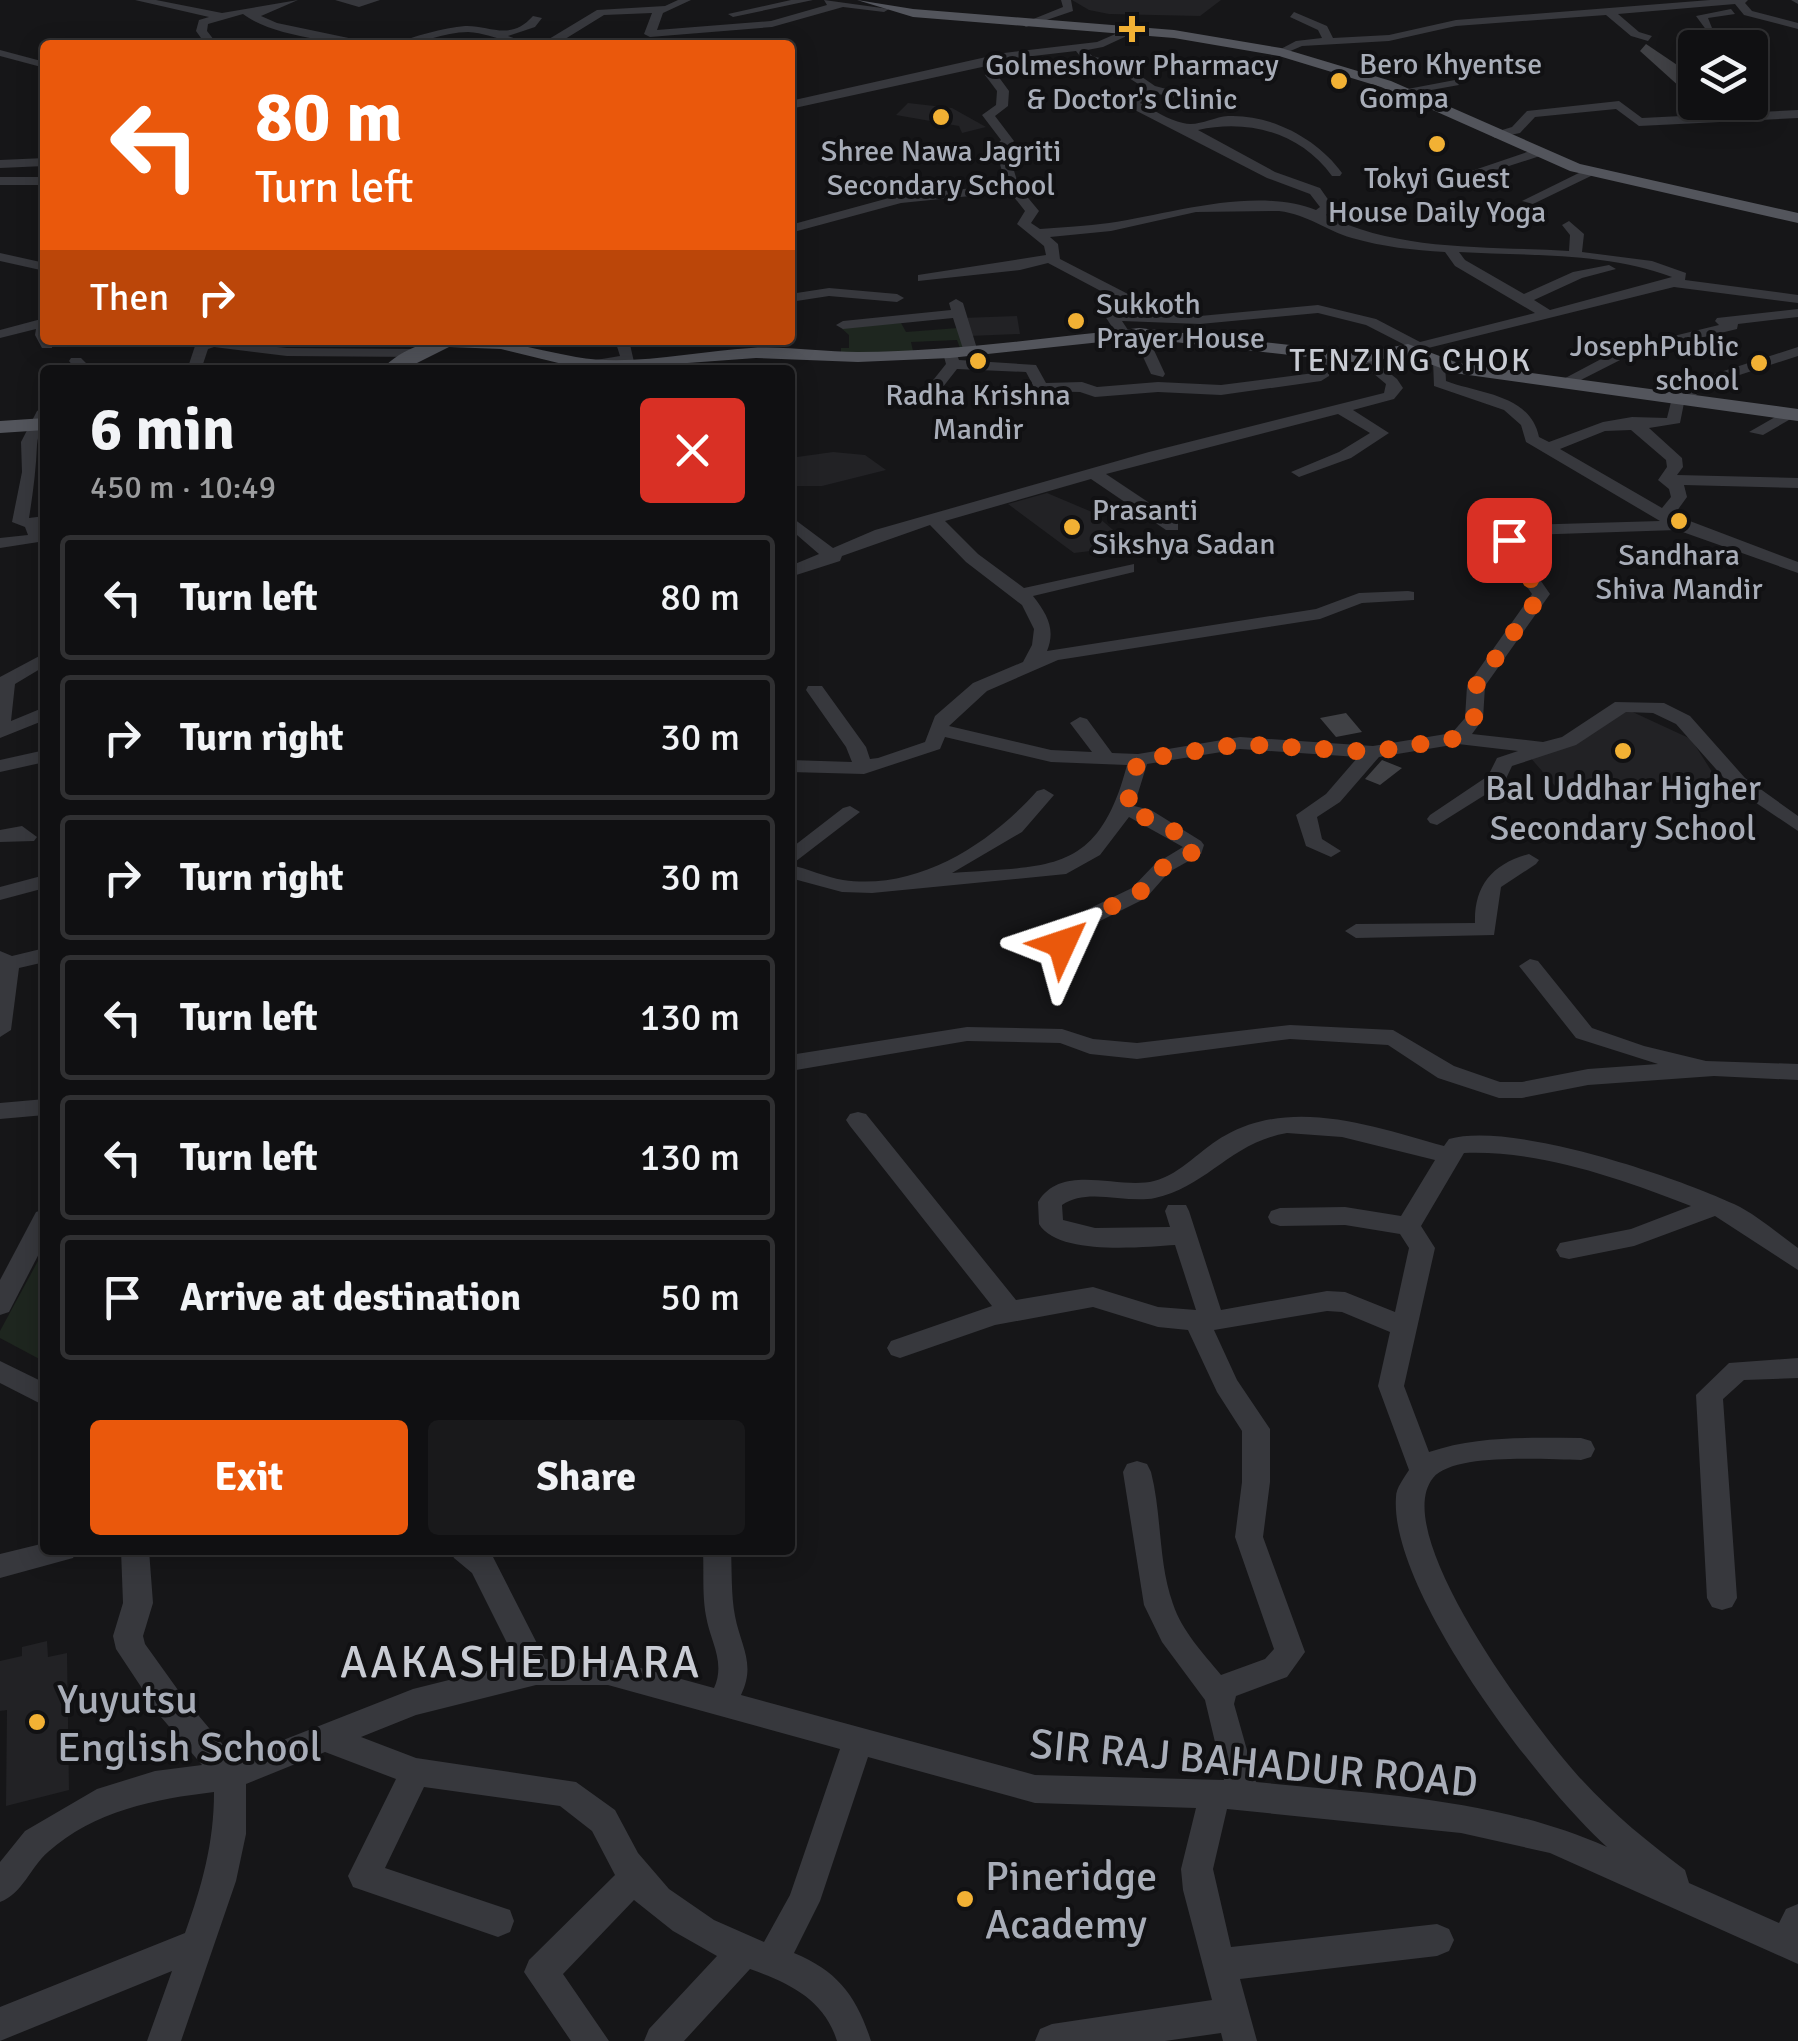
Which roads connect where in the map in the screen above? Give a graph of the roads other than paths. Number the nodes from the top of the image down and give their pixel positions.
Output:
1 (140, 0) edge
2 (294, 0) edge
3 (340, 0) edge
4 (375, 0) edge
5 (686, 0) edge
6 (808, 0) edge
7 (863, 0) edge
8 (1066, 0) edge
9 (1573, 0) edge
10 (1694, 2) edge
11 (842, 4) junction
12 (1742, 4) edge
13 (884, 9) junction
14 (260, 12) junction
15 (658, 12) junction
16 (1608, 12) junction
17 (1583, 14) junction
18 (728, 15) dead end
19 (1294, 15) dead end
20 (220, 16) junction
21 (1558, 16) junction
22 (537, 18) dead end
23 (1594, 22) dead end
24 (1026, 24) junction
25 (1798, 26) edge
26 (1568, 28) dead end
27 (1706, 28) dead end
28 (1127, 32) junction
29 (498, 36) junction
30 (1648, 38) dead end
31 (208, 40) edge
32 (339, 40) edge
33 (421, 40) edge
34 (511, 40) edge
35 (559, 40) edge
36 (1329, 42) junction
37 (1080, 49) junction
38 (1281, 52) junction
39 (0, 53) edge
40 (1004, 56) junction
41 (40, 65) edge
42 (1455, 83) dead end
43 (1151, 89) junction
44 (1402, 91) junction
45 (795, 103) edge
46 (1214, 103) dead end
47 (1798, 114) edge
48 (1185, 128) junction
49 (1494, 134) junction
50 (1536, 153) junction
51 (40, 162) edge
52 (0, 164) edge
53 (1589, 172) junction
54 (1336, 173) dead end
55 (1448, 180) dead end
56 (0, 181) edge
57 (40, 181) edge
58 (1013, 188) junction
59 (1528, 202) dead end
60 (1318, 215) junction
61 (1798, 218) edge
62 (1570, 226) dead end
63 (795, 228) edge
64 (1034, 234) junction
65 (1448, 246) junction
66 (1574, 256) junction
67 (0, 257) edge
68 (1051, 258) junction
69 (1615, 263) junction
70 (40, 266) edge
71 (923, 278) dead end
72 (1674, 283) junction
73 (795, 297) edge
74 (897, 298) dead end
75 (1798, 299) edge
76 (1524, 300) junction
77 (1798, 313) edge
78 (1549, 315) junction
79 (1110, 316) junction
80 (1722, 320) junction
81 (40, 323) edge
82 (843, 325) dead end
83 (1694, 325) dead end
84 (1131, 333) junction
85 (0, 334) edge
86 (276, 345) edge
87 (501, 345) edge
88 (624, 345) edge
89 (424, 346) edge
90 (1412, 347) junction
91 (1798, 351) edge
92 (971, 352) junction
93 (1322, 353) junction
94 (1384, 356) junction
95 (1362, 358) junction
96 (951, 359) junction
97 (1435, 362) junction
98 (603, 364) junction
99 (397, 365) edge
100 (588, 365) edge
101 (1158, 374) dead end
102 (1562, 384) junction
103 (934, 389) dead end
104 (1677, 401) junction
105 (1339, 408) junction
106 (1789, 411) edge
107 (40, 420) edge
108 (1640, 421) junction
109 (40, 423) edge
110 (0, 426) edge
111 (1757, 432) dead end
112 (1663, 433) dead end
113 (1548, 448) junction
114 (1298, 472) dead end
115 (1093, 473) junction
116 (1666, 480) junction
117 (1798, 483) edge
118 (933, 519) junction
119 (1672, 520) junction
120 (39, 522) edge
121 (795, 525) edge
122 (1172, 526) dead end
123 (0, 543) edge
124 (834, 557) junction
125 (1128, 568) dead end
126 (1798, 568) edge
127 (795, 570) edge
128 (1024, 593) junction
129 (1408, 596) dead end
130 (40, 661) edge
131 (1031, 664) junction
132 (816, 690) dead end
133 (40, 716) edge
134 (1080, 723) dead end
135 (0, 730) edge
136 (940, 730) junction
137 (1458, 738) junction
138 (1544, 748) junction
139 (1372, 752) junction
140 (1104, 756) junction
141 (40, 757) edge
142 (1138, 760) junction
143 (0, 766) edge
144 (795, 766) edge
145 (864, 768) junction
146 (1044, 795) dead end
147 (1126, 810) junction
148 (850, 812) dead end
149 (1437, 818) dead end
150 (1798, 825) edge
151 (0, 836) edge
152 (27, 837) dead end
153 (1331, 850) dead end
154 (795, 855) edge
155 (1529, 860) dead end
156 (795, 872) edge
157 (40, 882) edge
158 (920, 884) junction
159 (0, 894) edge
160 (1356, 930) dead end
161 (1062, 944) dead end
162 (40, 957) edge
163 (1530, 966) dead end
164 (4, 973) edge
165 (0, 1030) edge
166 (795, 1062) edge
167 (1714, 1068) junction
168 (1798, 1072) edge
169 (40, 1108) edge
170 (0, 1112) edge
171 (858, 1120) dead end
172 (1447, 1155) junction
173 (1715, 1206) junction
174 (1280, 1217) dead end
175 (1408, 1226) junction
176 (40, 1227) edge
177 (1569, 1250) dead end
178 (1798, 1262) edge
179 (2, 1298) edge
180 (1012, 1314) junction
181 (1204, 1319) junction
182 (1401, 1326) junction
183 (900, 1348) dead end
184 (1798, 1368) edge
185 (0, 1371) edge
186 (40, 1393) edge
187 (1581, 1448) dead end
188 (1422, 1469) junction
189 (1137, 1472) dead end
190 (43, 1555) edge
191 (135, 1555) edge
192 (470, 1555) edge
193 (717, 1555) edge
194 (0, 1566) edge
195 (1722, 1598) dead end
196 (536, 1672) junction
197 (1220, 1696) junction
198 (721, 1705) junction
199 (322, 1738) junction
200 (858, 1744) junction
201 (416, 1772) junction
202 (230, 1776) junction
203 (1230, 1794) junction
204 (635, 1878) junction
205 (0, 1887) edge
206 (1709, 1907) junction
207 (498, 1922) dead end
208 (1794, 1936) edge
209 (1437, 1940) dead end
210 (194, 1946) junction
211 (757, 1956) junction
212 (1218, 1965) junction
213 (0, 2024) edge
214 (1236, 2028) edge
215 (164, 2041) edge
216 (592, 2041) edge
217 (661, 2041) edge
218 (854, 2041) edge
219 (1052, 2041) edge

1 - 20 street
2 - 14 street
3 - 4 street
5 - 15 street
6 - 11 street
6 - 18 street
7 - 13 main road
8 - 24 street
9 - 17 street
10 - 12 street
10 - 16 street
11 - 13 street
11 - 15 street
12 - 25 street
12 - 27 street
13 - 24 main road
14 - 20 street
14 - 32 street
15 - 35 street
16 - 17 street
16 - 30 street
17 - 21 street
17 - 23 street
19 - 36 street
20 - 31 street
21 - 26 street
21 - 36 street
22 - 29 street
24 - 28 main road
28 - 37 street
28 - 38 main road
29 - 33 street
29 - 34 street
36 - 38 street
37 - 40 street
37 - 43 street
38 - 44 main road
39 - 41 street
40 - 45 street
40 - 58 street
42 - 44 street
43 - 46 street
43 - 48 street
44 - 49 main road
47 - 49 street
48 - 54 street
48 - 60 street
49 - 50 main road
50 - 53 main road
50 - 55 street
51 - 52 street
53 - 59 street
53 - 61 main road
56 - 57 street
58 - 63 street
58 - 64 street
60 - 64 street
60 - 65 street
62 - 66 street
64 - 68 street
65 - 66 street
65 - 76 street
66 - 69 street
67 - 70 street
68 - 71 street
68 - 79 street
69 - 72 street
69 - 76 street
72 - 75 street
72 - 78 street
73 - 74 street
76 - 78 street
77 - 80 street
78 - 90 street
79 - 84 street
79 - 90 street
80 - 83 street
80 - 102 street
81 - 85 street
82 - 92 street
84 - 92 main road
84 - 93 main road
84 - 101 street
86 - 89 street
87 - 98 main road
88 - 98 street
89 - 99 main road
90 - 94 main road
90 - 97 main road
91 - 104 street
92 - 96 main road
93 - 95 main road
93 - 96 street
94 - 95 main road
94 - 97 main road
95 - 105 street
96 - 98 main road
96 - 103 street
97 - 102 main road
97 - 113 street
98 - 100 street
102 - 104 main road
104 - 106 main road
104 - 108 street
105 - 114 street
105 - 115 street
106 - 111 street
107 - 110 main road
108 - 112 street
108 - 113 street
108 - 116 street
109 - 120 street
113 - 119 street
115 - 118 street
115 - 122 street
116 - 117 street
116 - 119 street
118 - 124 street
118 - 128 street
119 - 126 street
119 - 137 street
120 - 123 street
121 - 124 street
124 - 127 street
125 - 128 street
128 - 131 street
129 - 131 street
130 - 135 street
131 - 136 street
132 - 145 street
133 - 135 street
134 - 140 street
136 - 140 street
136 - 145 street
137 - 138 street
137 - 139 street
138 - 149 street
138 - 150 street
139 - 142 street
139 - 153 street
140 - 142 street
141 - 143 street
142 - 147 street
144 - 145 street
146 - 158 street
147 - 158 street
147 - 161 street
148 - 154 street
151 - 152 street
155 - 160 street
156 - 158 street
157 - 159 street
162 - 164 street
163 - 167 street
164 - 165 street
166 - 167 street
167 - 168 street
169 - 170 street
171 - 180 street
172 - 173 street
172 - 175 street
172 - 181 street
173 - 177 street
173 - 178 street
174 - 175 street
175 - 182 street
176 - 179 street
180 - 181 street
180 - 183 street
181 - 182 street
181 - 197 street
182 - 188 street
184 - 195 street
185 - 186 street
187 - 188 street
188 - 206 street
189 - 197 street
190 - 194 street
191 - 202 street
192 - 196 street
193 - 198 street
196 - 198 street, SIR RAJ BAHADUR ROAD
196 - 199 street, SIR RAJ BAHADUR ROAD
197 - 203 street
198 - 200 street, SIR RAJ BAHADUR ROAD
199 - 201 street
199 - 202 street, SIR RAJ BAHADUR ROAD
200 - 203 street, SIR RAJ BAHADUR ROAD
200 - 211 street
201 - 204 street
201 - 207 street
202 - 205 street, SIR RAJ BAHADUR ROAD
202 - 210 street
203 - 206 street, SIR RAJ BAHADUR ROAD
203 - 212 street
204 - 211 street
204 - 216 street
206 - 208 street, SIR RAJ BAHADUR ROAD
209 - 212 street
210 - 213 street
210 - 215 street
211 - 217 street
211 - 218 street
212 - 214 street
214 - 219 street

